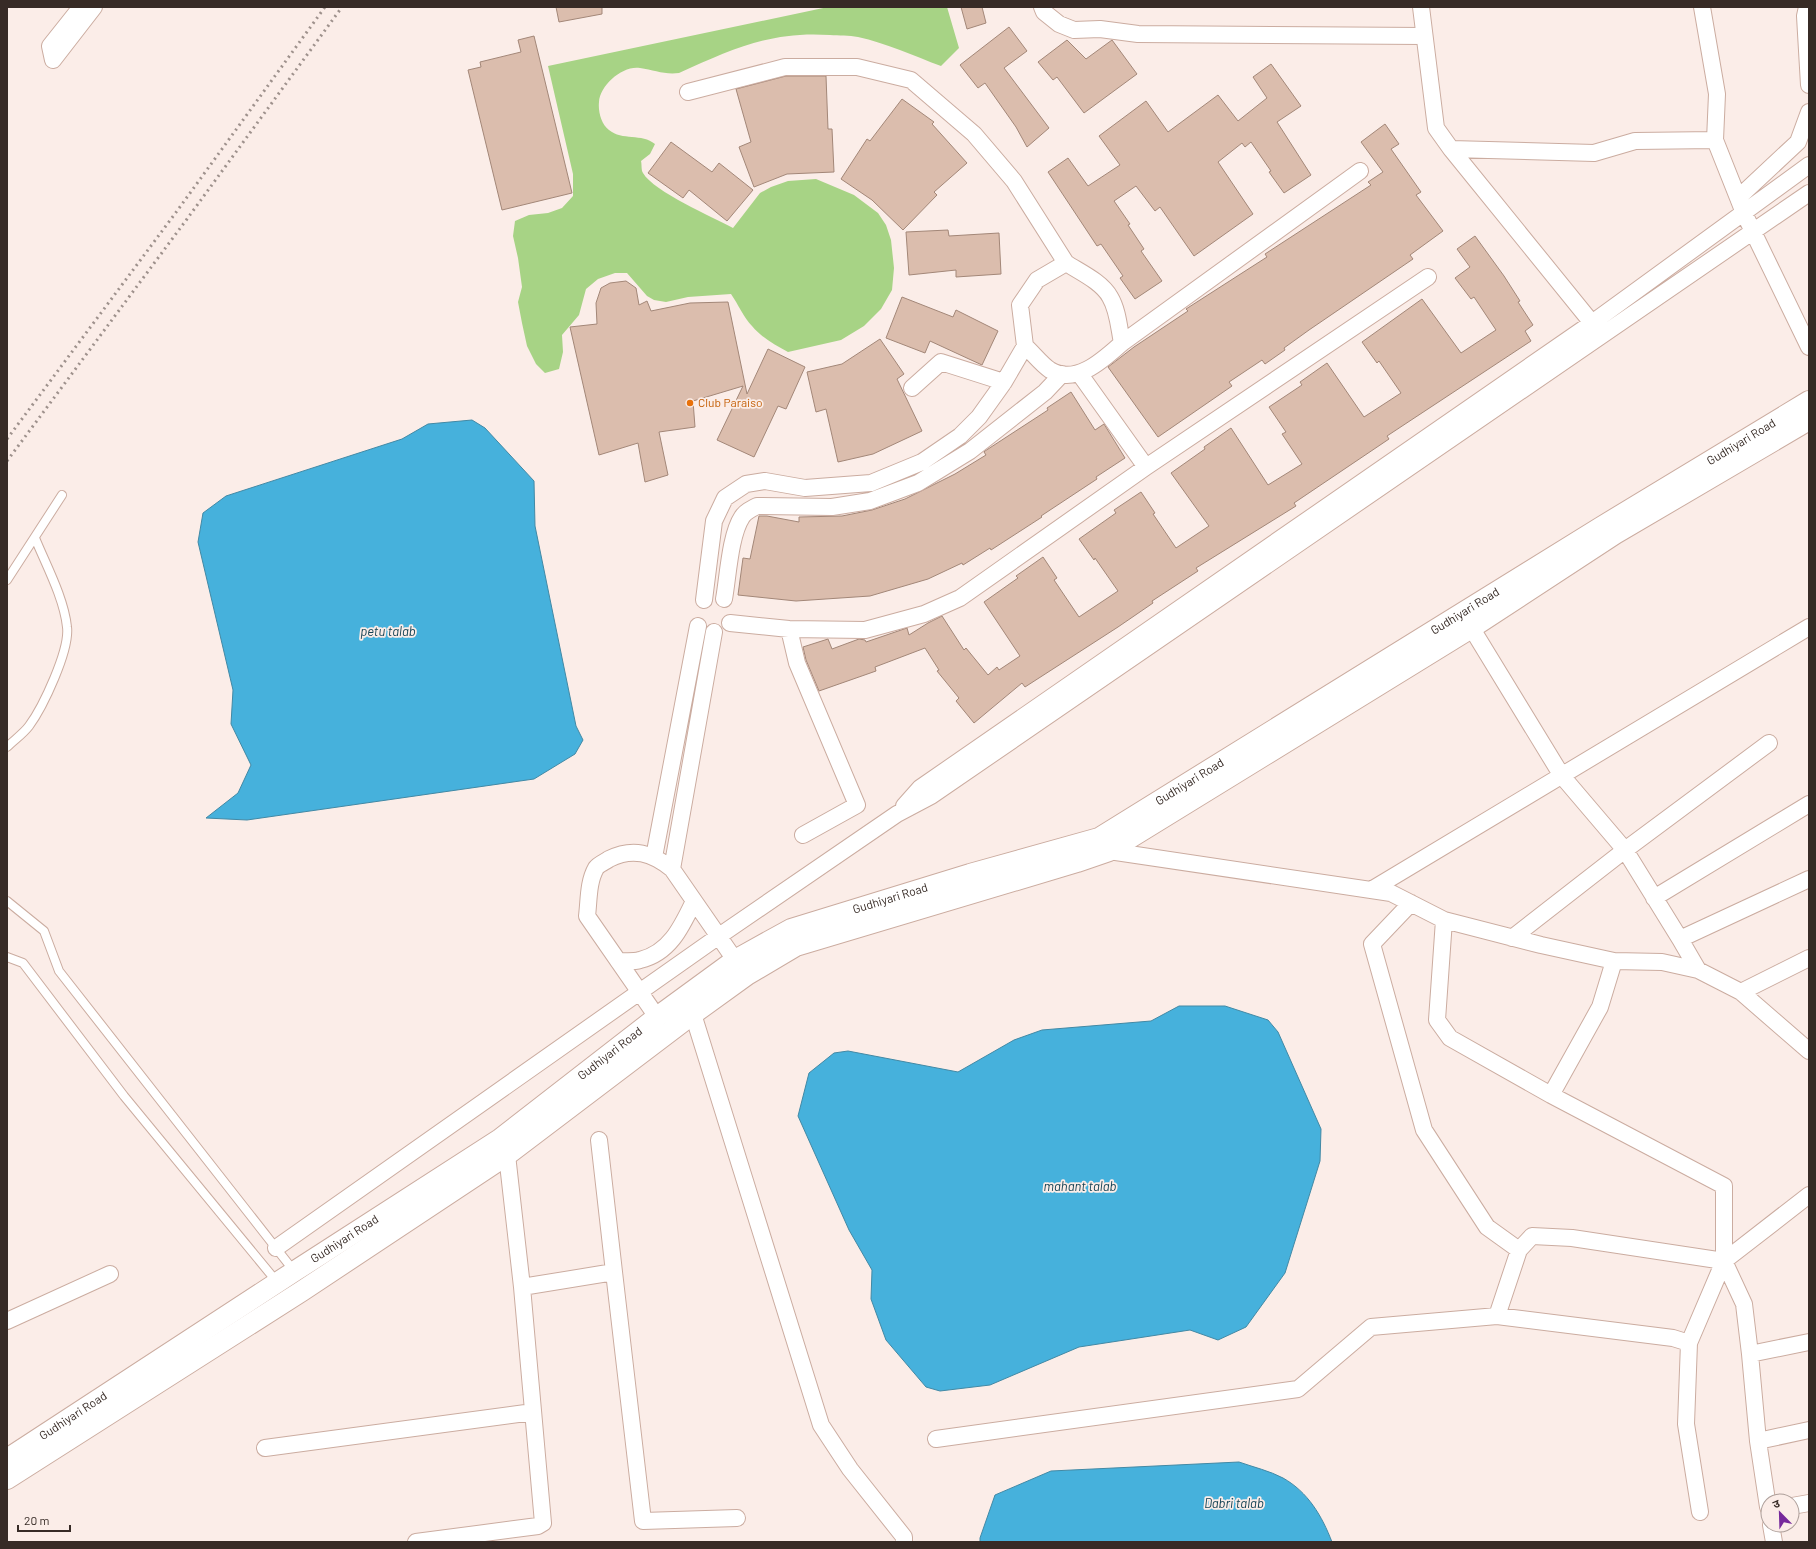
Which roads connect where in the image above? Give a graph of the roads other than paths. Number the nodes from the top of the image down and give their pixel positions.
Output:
1 (81, 7) edge
2 (94, 7) edge
3 (1042, 7) edge
4 (1421, 7) edge
5 (1702, 7) edge
6 (1807, 7) edge
7 (1424, 36) junction
8 (1809, 85) edge
9 (688, 92) dead end
10 (1809, 112) edge
11 (1715, 140) junction
12 (1451, 149) junction
13 (1809, 165) edge
14 (1360, 171) dead end
15 (1809, 193) edge
16 (1738, 198) junction
17 (1744, 213) junction
18 (1754, 230) junction
19 (1066, 263) junction
20 (1428, 277) dead end
21 (1592, 323) junction
22 (1122, 343) junction
23 (1025, 346) junction
24 (1809, 347) edge
25 (1078, 373) junction
26 (1062, 374) junction
27 (1004, 382) junction
28 (912, 388) dead end
29 (1809, 400) edge
30 (1809, 420) edge
31 (922, 462) junction
32 (1146, 467) junction
33 (930, 477) junction
34 (62, 496) dead end
35 (35, 538) junction
36 (7, 580) edge
37 (704, 600) junction
38 (724, 600) junction
39 (1468, 620) junction
40 (730, 623) junction
41 (698, 626) junction
42 (1809, 627) edge
43 (789, 629) junction
44 (714, 632) junction
45 (1769, 742) dead end
46 (7, 747) edge
47 (1562, 776) junction
48 (1809, 804) edge
49 (897, 814) junction
50 (803, 835) dead end
51 (1104, 844) junction
52 (1625, 850) junction
53 (654, 857) junction
54 (672, 869) junction
55 (1809, 879) edge
56 (1371, 890) junction
57 (1654, 898) junction
58 (7, 901) edge
59 (694, 901) junction
60 (1411, 903) junction
61 (1444, 920) junction
62 (718, 936) junction
63 (1512, 938) junction
64 (1680, 939) junction
65 (7, 957) edge
66 (1809, 958) edge
67 (736, 960) junction
68 (618, 961) junction
69 (1614, 961) junction
70 (1698, 970) junction
71 (639, 991) junction
72 (1741, 992) junction
73 (693, 1014) junction
74 (657, 1017) junction
75 (1809, 1051) edge
76 (1551, 1095) junction
77 (599, 1140) dead end
78 (507, 1156) junction
79 (1809, 1195) edge
80 (276, 1248) junction
81 (1519, 1250) junction
82 (1724, 1261) junction
83 (295, 1271) junction
84 (614, 1272) junction
85 (110, 1274) dead end
86 (277, 1283) junction
87 (522, 1287) junction
88 (1496, 1316) junction
89 (7, 1321) edge
90 (1809, 1342) edge
91 (1689, 1343) junction
92 (1750, 1354) junction
93 (533, 1412) junction
94 (1809, 1430) edge
95 (936, 1439) dead end
96 (1758, 1441) junction
97 (265, 1448) dead end
98 (7, 1459) edge
99 (7, 1479) edge
100 (1766, 1493) edge
101 (1700, 1512) dead end
102 (737, 1518) dead end
103 (416, 1542) edge
104 (904, 1542) edge

1 - 2 street
3 - 7 street
4 - 7 street
5 - 11 street
6 - 8 street
7 - 12 street
9 - 19 street
10 - 16 street
11 - 12 street
11 - 16 street
12 - 21 street
13 - 17 street
14 - 22 street
15 - 18 street
16 - 17 street
17 - 18 street
17 - 21 street
18 - 24 street
18 - 49 street
19 - 22 street
19 - 23 street
20 - 32 street
21 - 49 street
22 - 25 street
23 - 26 street
23 - 27 street
25 - 26 street
25 - 32 street
26 - 33 street
27 - 28 street
27 - 31 street
29 - 39 street, Gudhiyari Road
30 - 39 street, Gudhiyari Road
31 - 33 street
31 - 37 street
32 - 43 street
33 - 38 street
34 - 35 lane
35 - 36 lane
35 - 46 lane
37 - 38 street
37 - 41 street
38 - 40 street
39 - 47 street
39 - 51 street, Gudhiyari Road
40 - 43 street
40 - 44 street
41 - 44 street
41 - 53 street
42 - 47 street
43 - 50 street
44 - 54 street
45 - 52 street
47 - 52 street
47 - 56 street
48 - 57 street
49 - 62 street
51 - 56 street
51 - 67 street, Gudhiyari Road
51 - 73 street, Gudhiyari Road
52 - 57 street
52 - 63 street
53 - 54 street
53 - 68 street
54 - 59 street
55 - 64 street
56 - 60 street
57 - 64 street
58 - 80 lane
59 - 62 street
59 - 68 street
60 - 61 street
60 - 81 street
61 - 63 street
61 - 76 street
62 - 67 street
62 - 71 street
63 - 69 street
64 - 70 street
65 - 86 lane
66 - 72 street
67 - 74 street, Gudhiyari Road
68 - 71 street
69 - 70 street
69 - 76 street
70 - 72 street
71 - 74 street
71 - 80 street
72 - 75 street
73 - 78 street, Gudhiyari Road
73 - 104 street
74 - 83 street, Gudhiyari Road
76 - 82 street
77 - 84 street
78 - 87 street
78 - 99 street, Gudhiyari Road
79 - 82 street
80 - 83 lane
81 - 82 street
81 - 88 street
82 - 91 street
82 - 92 street
83 - 86 street, Gudhiyari Road
84 - 87 street
84 - 102 street
85 - 89 street
86 - 98 street, Gudhiyari Road
87 - 93 street
88 - 91 street
88 - 95 street
90 - 92 street
91 - 101 street
92 - 96 street
93 - 97 street
93 - 103 street
94 - 96 street
96 - 100 street

